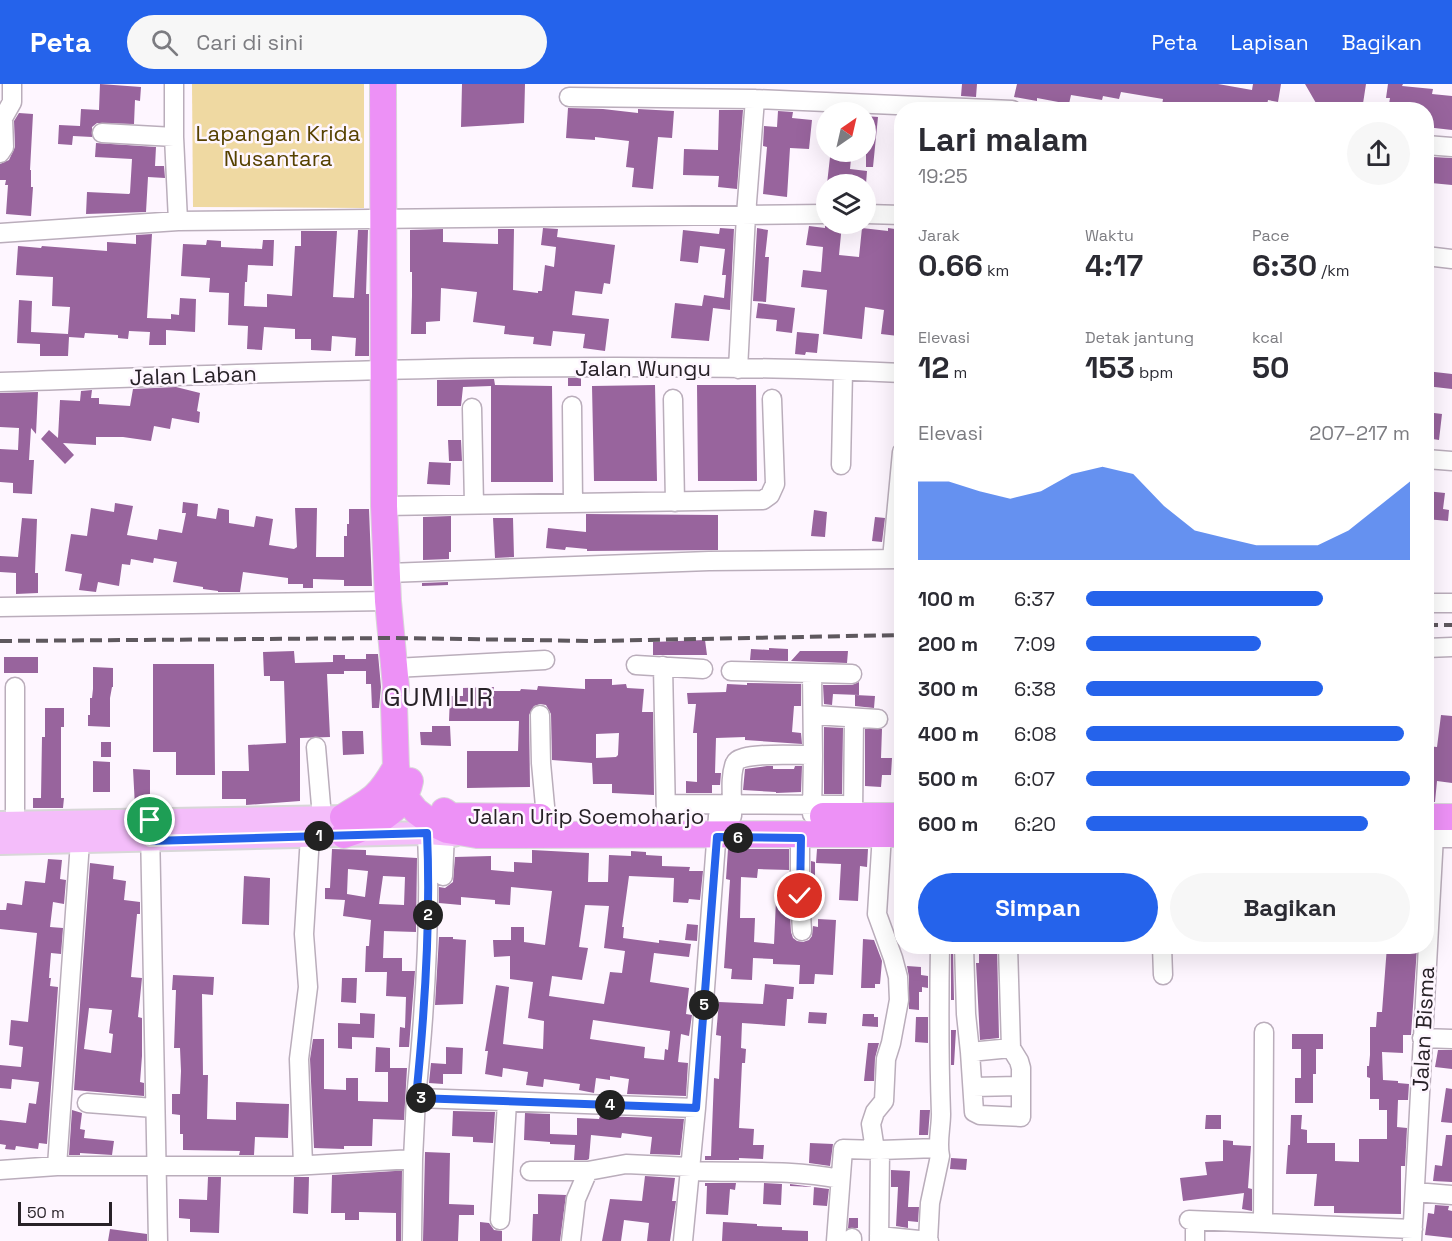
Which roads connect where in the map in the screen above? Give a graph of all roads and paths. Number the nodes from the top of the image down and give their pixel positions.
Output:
1 (12, 84) edge
2 (174, 84) edge
3 (383, 84) edge
4 (569, 97) dead end
5 (755, 99) junction
6 (894, 105) edge
7 (102, 133) dead end
8 (174, 137) junction
9 (1434, 146) edge
10 (1452, 147) edge
11 (0, 153) edge
12 (816, 214) edge
13 (876, 214) edge
14 (894, 214) edge
15 (746, 215) junction
16 (383, 219) junction
17 (177, 221) junction
18 (0, 233) edge
19 (1434, 257) edge
20 (1452, 259) edge
21 (385, 369) junction
22 (738, 369) junction
23 (843, 371) junction
24 (894, 373) edge
25 (0, 382) edge
26 (673, 399) dead end
27 (772, 399) dead end
28 (572, 406) dead end
29 (472, 408) dead end
30 (1434, 460) edge
31 (1452, 461) edge
32 (841, 465) dead end
33 (675, 502) junction
34 (573, 503) junction
35 (474, 505) junction
36 (384, 506) junction
37 (894, 559) edge
38 (388, 573) junction
39 (388, 602) junction
40 (1434, 603) edge
41 (1452, 603) edge
42 (0, 608) edge
43 (1452, 647) edge
44 (1434, 648) edge
45 (545, 660) dead end
46 (636, 665) dead end
47 (663, 666) junction
48 (703, 669) dead end
49 (731, 671) dead end
50 (812, 674) junction
51 (852, 674) dead end
52 (396, 678) junction
53 (15, 687) dead end
54 (540, 715) dead end
55 (814, 715) junction
56 (854, 718) junction
57 (878, 719) dead end
58 (316, 747) dead end
59 (813, 756) junction
60 (403, 764) junction
61 (894, 807) edge
62 (853, 810) junction
63 (666, 811) junction
64 (894, 815) edge
65 (422, 817) junction
66 (546, 817) junction
67 (724, 821) junction
68 (7, 822) edge
69 (806, 823) junction
70 (1438, 824) edge
71 (330, 826) junction
72 (150, 831) junction
73 (477, 835) junction
74 (892, 836) edge
75 (80, 842) junction
76 (0, 843) edge
77 (443, 876) dead end
78 (1434, 878) edge
79 (802, 931) dead end
80 (940, 954) edge
81 (964, 954) edge
82 (1008, 954) edge
83 (1162, 954) edge
84 (1428, 954) edge
85 (1163, 975) dead end
86 (1264, 1032) dead end
87 (1422, 1038) junction
88 (1452, 1039) edge
89 (1011, 1048) junction
90 (970, 1052) junction
91 (1021, 1086) junction
92 (973, 1087) junction
93 (416, 1098) junction
94 (507, 1102) junction
95 (87, 1103) dead end
96 (154, 1108) junction
97 (696, 1108) junction
98 (938, 1148) junction
99 (878, 1150) junction
100 (413, 1159) junction
101 (303, 1165) junction
102 (57, 1166) junction
103 (155, 1167) junction
104 (690, 1169) junction
105 (0, 1170) edge
106 (530, 1171) dead end
107 (588, 1171) junction
108 (840, 1179) junction
109 (1415, 1192) junction
110 (1452, 1195) edge
111 (500, 1220) dead end
112 (1263, 1223) junction
113 (1412, 1235) edge
114 (879, 1239) edge
115 (847, 1240) edge
116 (158, 1241) edge
117 (412, 1241) edge
118 (571, 1241) edge
119 (683, 1241) edge
120 (928, 1241) edge
121 (1195, 1241) edge

1 - 11 street
2 - 8 street
3 - 16 highway
4 - 5 street
5 - 6 street
5 - 15 street
7 - 8 street
8 - 17 street
9 - 10 street
12 - 15 street
13 - 14 street
15 - 16 street
15 - 22 street
16 - 17 street
16 - 21 highway
17 - 18 street
19 - 20 street
21 - 22 street, Jalan Wungu
21 - 25 street, Jalan Laban
21 - 36 highway
22 - 23 street, Jalan Wungu
23 - 24 street, Jalan Wungu
23 - 32 street
26 - 33 street
27 - 33 street
28 - 34 street
29 - 35 street
30 - 31 street
33 - 34 street
34 - 35 street
35 - 36 street
36 - 38 highway
37 - 38 street
38 - 39 highway
39 - 42 street
39 - 52 highway
40 - 41 street
43 - 44 street
45 - 52 street
46 - 47 street
47 - 48 street
47 - 63 street
49 - 50 street
50 - 51 street
50 - 55 street
52 - 60 highway
53 - 68 street
54 - 66 street
55 - 56 street
55 - 59 street
56 - 57 street
56 - 62 street
58 - 71 street
59 - 67 street
59 - 69 street
60 - 65 highway
60 - 65 highway, Jalan Urip Soemoharjo
60 - 71 highway
61 - 62 street
62 - 64 highway, Jalan Urip Soemoharjo
62 - 69 highway, Jalan Urip Soemoharjo
63 - 66 highway, Jalan Urip Soemoharjo
63 - 67 highway, Jalan Urip Soemoharjo
65 - 66 highway, Jalan Urip Soemoharjo
65 - 71 main road
65 - 71 highway
65 - 73 main road
65 - 73 highway, Jalan Urip Soemoharjo
65 - 77 street
65 - 93 street
67 - 69 highway, Jalan Urip Soemoharjo
67 - 73 highway, Jalan Urip Soemoharjo
67 - 97 street
68 - 72 main road
69 - 74 highway, Jalan Urip Soemoharjo
69 - 79 street
70 - 78 street, Jalan Bisma
71 - 72 main road
71 - 101 street
72 - 75 main road
72 - 96 street
74 - 99 street
75 - 76 main road
75 - 102 street
80 - 98 street
81 - 90 street
82 - 89 street
83 - 85 street
84 - 87 street, Jalan Bisma
86 - 112 street
87 - 88 street
87 - 109 street, Jalan Bisma
89 - 90 street
89 - 91 street
90 - 92 street
91 - 92 street
91 - 92 street
93 - 94 street
93 - 100 street
94 - 97 street
94 - 111 street
95 - 96 street
96 - 103 street
97 - 104 street
98 - 99 street
98 - 120 street
99 - 108 street
99 - 114 street
100 - 101 street
100 - 117 street
101 - 103 street
102 - 103 street
102 - 105 street
103 - 116 street
104 - 107 street
104 - 108 street
104 - 119 street
106 - 107 street
107 - 118 street
108 - 115 street
109 - 110 street
109 - 113 street, Jalan Bisma
112 - 113 street
112 - 121 street
114 - 120 street

